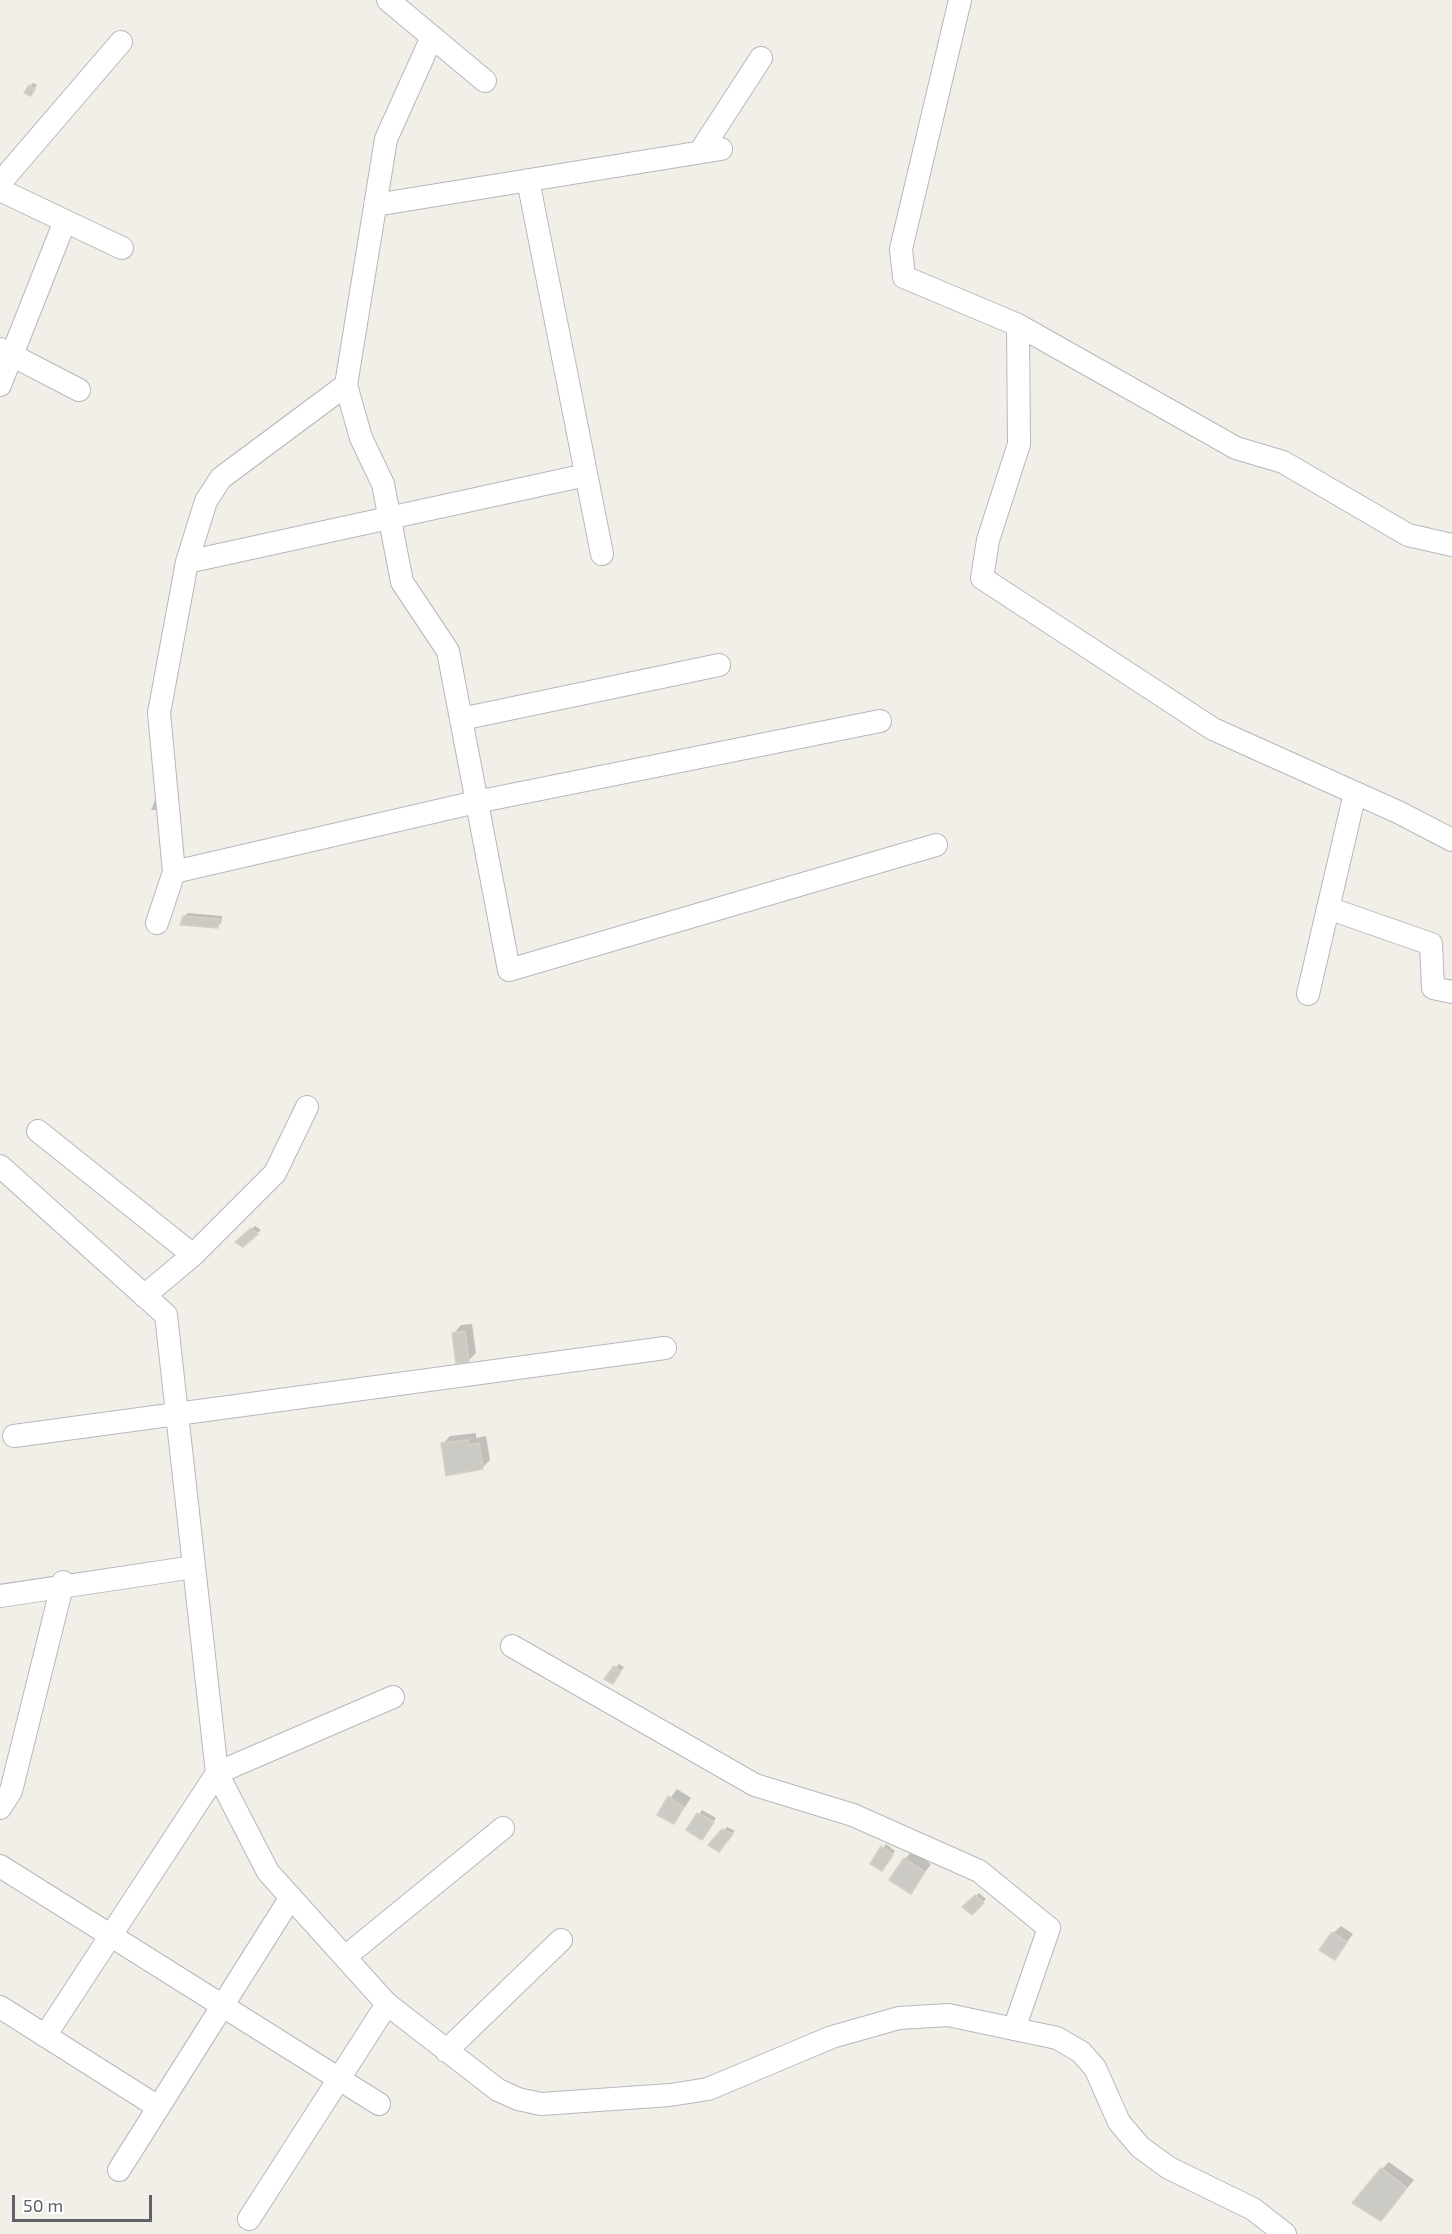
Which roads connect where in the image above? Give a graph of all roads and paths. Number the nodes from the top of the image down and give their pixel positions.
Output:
1 (388, 0) edge
2 (960, 0) edge
3 (432, 37) junction
4 (121, 42) dead end
5 (761, 58) dead end
6 (485, 81) dead end
7 (528, 180) junction
8 (0, 183) edge
9 (0, 190) edge
10 (375, 205) junction
11 (65, 220) junction
12 (122, 248) dead end
13 (1018, 325) junction
14 (6, 352) edge
15 (0, 385) edge
16 (346, 385) junction
17 (79, 390) dead end
18 (586, 475) junction
19 (389, 518) junction
20 (1452, 545) edge
21 (602, 554) dead end
22 (187, 562) junction
23 (719, 665) dead end
24 (461, 719) junction
25 (880, 721) dead end
26 (1355, 793) junction
27 (477, 802) junction
28 (1452, 840) edge
29 (936, 845) dead end
30 (174, 872) junction
31 (1328, 908) junction
32 (157, 923) dead end
33 (1452, 992) edge
34 (1308, 994) dead end
35 (307, 1107) dead end
36 (38, 1131) dead end
37 (4, 1174) edge
38 (193, 1255) junction
39 (144, 1296) junction
40 (665, 1348) dead end
41 (177, 1414) junction
42 (14, 1436) dead end
43 (194, 1567) junction
44 (62, 1584) junction
45 (0, 1596) edge
46 (512, 1647) dead end
47 (393, 1697) dead end
48 (216, 1773) junction
49 (0, 1808) edge
50 (503, 1828) dead end
51 (0, 1866) edge
52 (291, 1897) junction
53 (111, 1935) junction
54 (561, 1940) dead end
55 (345, 1957) junction
56 (387, 2004) junction
57 (222, 2005) junction
58 (0, 2007) edge
59 (1014, 2029) junction
60 (45, 2036) junction
61 (446, 2051) junction
62 (339, 2079) junction
63 (380, 2104) dead end
64 (158, 2108) junction
65 (119, 2170) dead end
66 (249, 2218) dead end
67 (1285, 2234) edge

1 - 3 street
2 - 13 street
3 - 6 street
3 - 10 street
4 - 8 street
5 - 7 street
7 - 10 street
7 - 18 street
9 - 11 street
10 - 16 street
11 - 12 street
11 - 14 street
13 - 20 street
13 - 26 street
14 - 15 street
14 - 17 street
16 - 19 street
16 - 22 street
18 - 19 street
18 - 21 street
19 - 22 street
19 - 24 street
22 - 30 street
23 - 24 street
24 - 27 street
25 - 27 street
26 - 28 street
26 - 31 street
27 - 29 street
27 - 30 street
30 - 32 street
31 - 33 street
31 - 34 street
35 - 38 street
36 - 38 street
37 - 39 street
38 - 39 street
39 - 41 street
40 - 41 street
41 - 42 street
41 - 43 street
43 - 44 street
43 - 48 street
44 - 45 street
44 - 49 street
46 - 59 street
47 - 48 street
48 - 52 street
48 - 53 street
50 - 55 street
51 - 53 street
52 - 55 street
52 - 57 street
53 - 57 street
53 - 60 street
54 - 61 street
55 - 56 street
56 - 61 street
56 - 62 street
57 - 62 street
57 - 64 street
58 - 60 street
59 - 61 street
59 - 67 street
60 - 64 street
62 - 63 street
62 - 66 street
64 - 65 street

